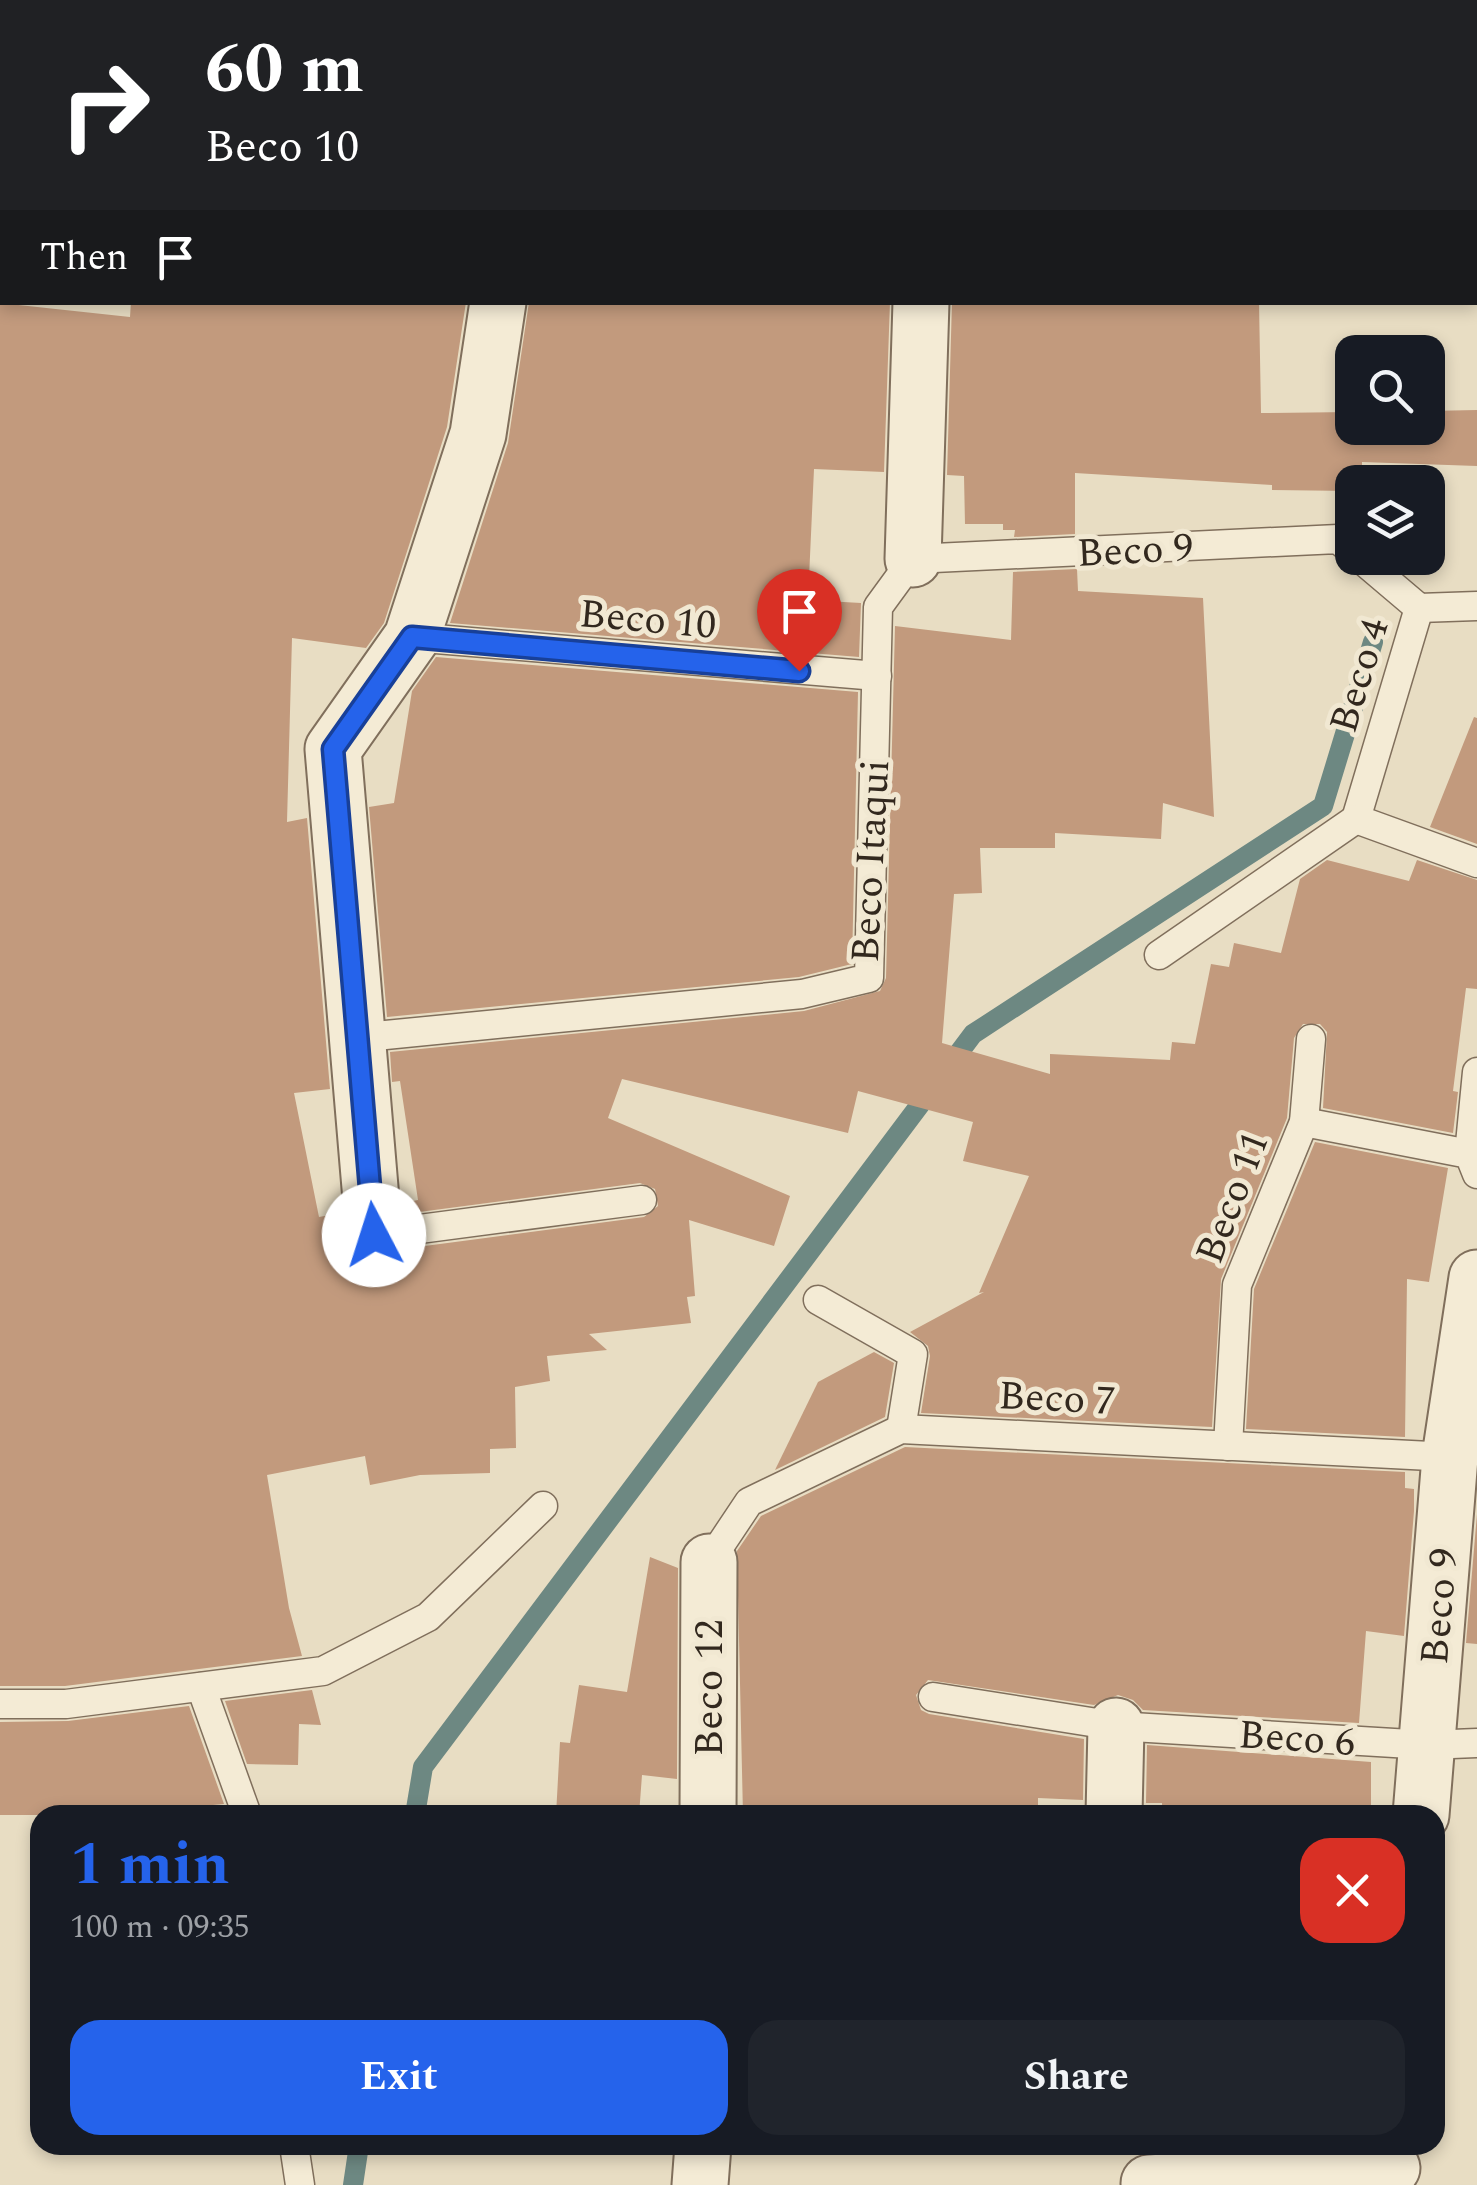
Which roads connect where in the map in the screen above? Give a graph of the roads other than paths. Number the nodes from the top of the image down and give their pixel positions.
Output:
1 (498, 305) edge
2 (921, 305) edge
3 (1335, 539) edge
4 (914, 559) junction
5 (1380, 575) edge
6 (1477, 606) edge
7 (1419, 608) junction
8 (412, 637) junction
9 (877, 676) junction
10 (1356, 819) junction
11 (1477, 862) edge
12 (1159, 956) dead end
13 (355, 1038) junction
14 (1311, 1039) dead end
15 (1477, 1072) edge
16 (1304, 1122) junction
17 (1473, 1164) edge
18 (642, 1200) dead end
19 (374, 1235) joint
20 (1477, 1278) edge
21 (818, 1300) dead end
22 (901, 1429) junction
23 (1228, 1446) junction
24 (1450, 1457) junction
25 (543, 1506) dead end
26 (709, 1562) joint
27 (200, 1686) junction
28 (933, 1697) dead end
29 (0, 1704) edge
30 (1116, 1726) junction
31 (1452, 1744) edge
32 (243, 1805) edge
33 (708, 1805) edge
34 (1114, 1805) edge
35 (1425, 1805) edge
36 (296, 2155) edge
37 (702, 2155) edge
38 (1393, 2166) edge
39 (1143, 2171) edge
40 (300, 2185) edge
41 (700, 2185) edge

1 - 8 street
2 - 4 street
3 - 4 lane, Beco 9
4 - 9 lane, Beco Itaqui
5 - 7 lane
6 - 7 lane, Beco 4
7 - 10 lane, Beco 4
8 - 9 lane, Beco 10
8 - 13 street
9 - 13 lane, Beco Itaqui
10 - 11 lane
10 - 12 lane
13 - 19 street
14 - 16 lane, Beco 11
15 - 17 lane
16 - 17 lane
16 - 23 lane, Beco 11
18 - 19 lane
20 - 24 street, Beco 9
21 - 22 lane
22 - 23 lane, Beco 7
22 - 26 lane, Beco 7
23 - 24 lane, Beco 7
24 - 31 street, Beco 9
25 - 27 lane
26 - 33 street, Beco 12
27 - 29 lane
27 - 32 lane
28 - 30 lane, Beco 6
30 - 31 lane, Beco 6
30 - 34 street
31 - 35 street, Beco 9
36 - 40 lane
37 - 41 street
38 - 39 street

